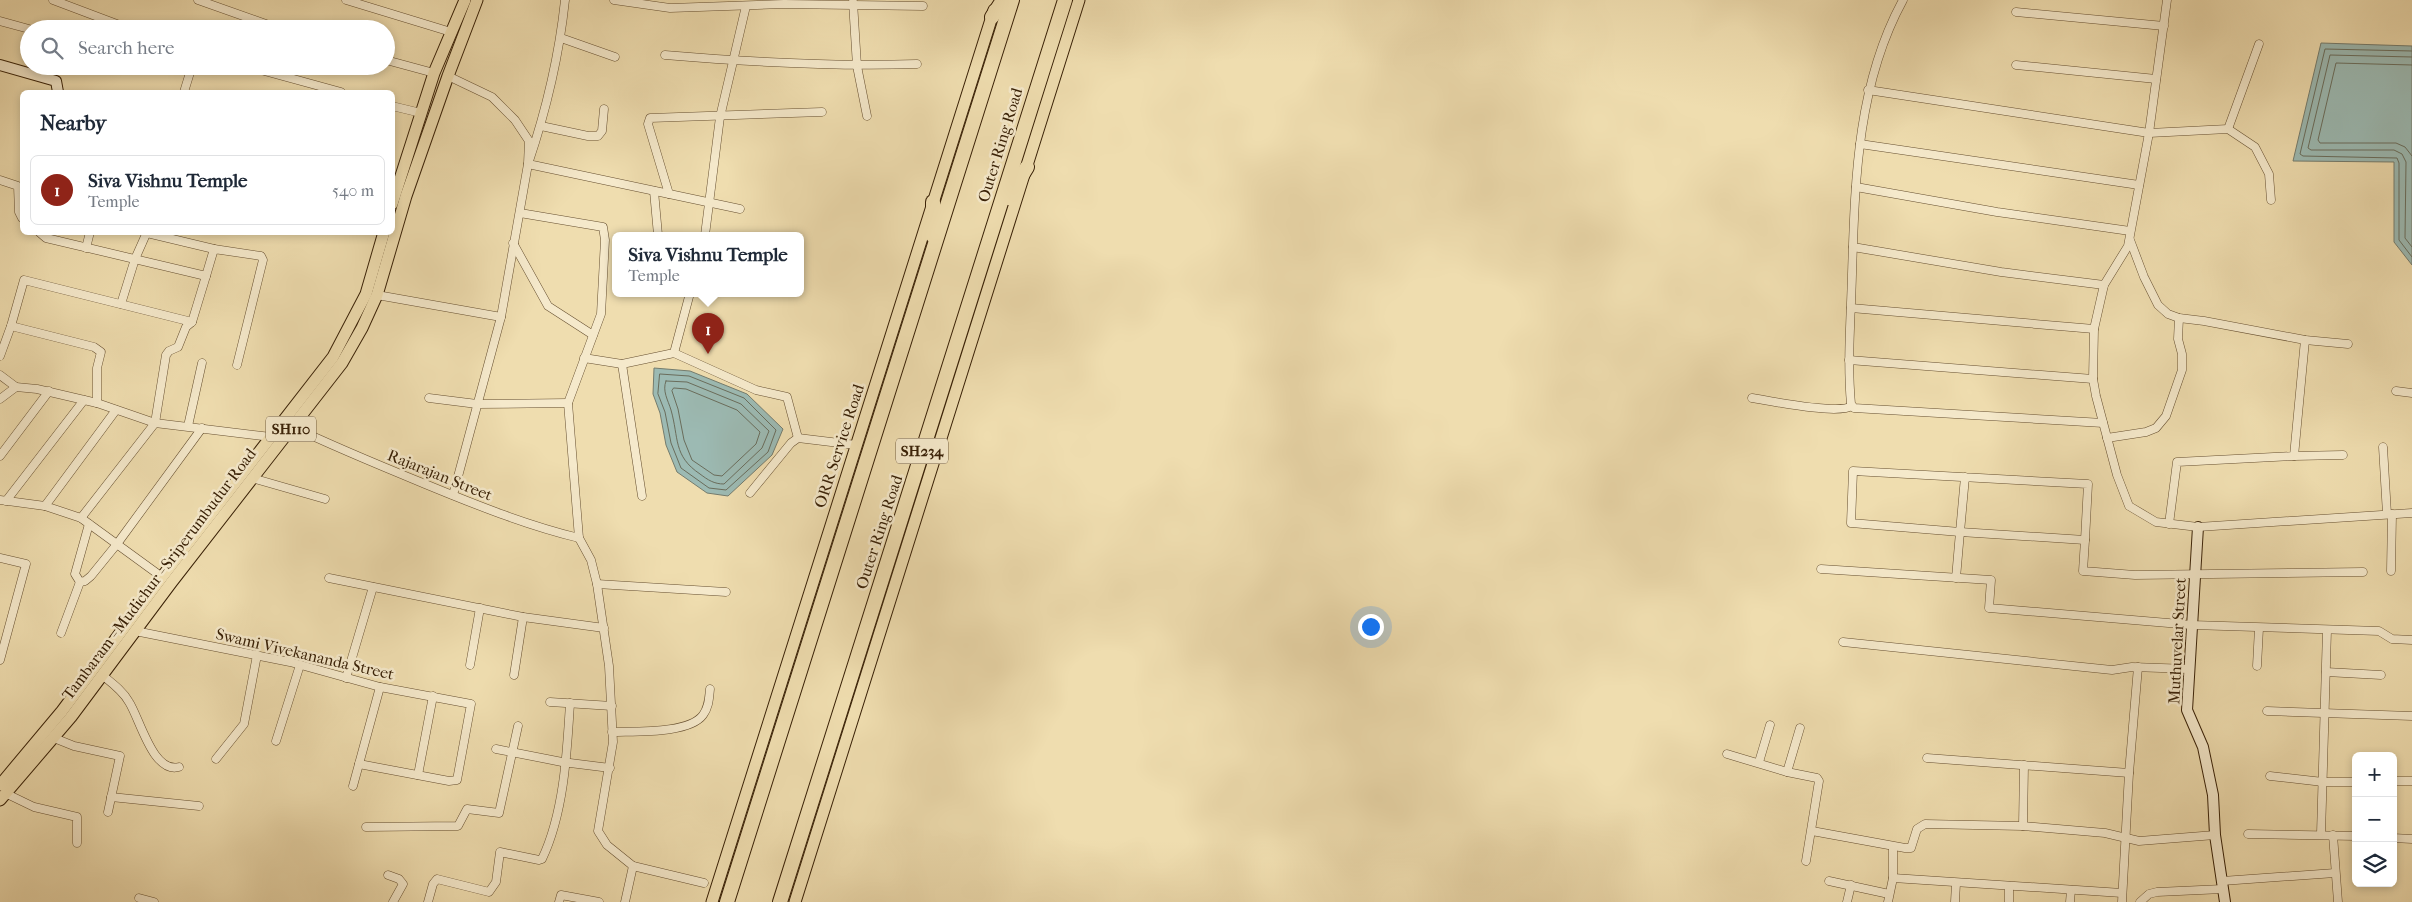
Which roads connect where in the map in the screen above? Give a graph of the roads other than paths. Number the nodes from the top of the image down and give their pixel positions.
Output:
1 (53, 0) edge
2 (198, 0) edge
3 (346, 0) edge
4 (465, 0) edge
5 (477, 0) edge
6 (565, 0) edge
7 (614, 0) edge
8 (997, 0) edge
9 (1003, 0) edge
10 (1012, 0) edge
11 (1064, 0) edge
12 (1079, 0) edge
13 (1903, 0) edge
14 (2167, 0) edge
15 (784, 2) edge
16 (853, 2) edge
17 (746, 6) junction
18 (923, 6) dead end
19 (2016, 12) dead end
20 (992, 17) junction
21 (106, 20) edge
22 (255, 20) edge
23 (0, 21) edge
24 (2164, 26) junction
25 (20, 27) edge
26 (451, 32) junction
27 (561, 38) junction
28 (2259, 44) dead end
29 (665, 55) dead end
30 (615, 56) dead end
31 (733, 61) junction
32 (395, 62) edge
33 (917, 64) dead end
34 (0, 65) edge
35 (2016, 65) dead end
36 (857, 66) junction
37 (20, 71) edge
38 (434, 73) junction
39 (35, 75) edge
40 (190, 75) edge
41 (279, 75) edge
42 (448, 76) junction
43 (2156, 79) junction
44 (58, 90) edge
45 (186, 90) edge
46 (334, 90) edge
47 (1868, 90) junction
48 (395, 107) edge
49 (604, 108) dead end
50 (822, 112) dead end
51 (421, 113) junction
52 (867, 116) dead end
53 (720, 117) junction
54 (541, 126) junction
55 (2228, 129) junction
56 (2149, 133) junction
57 (1860, 144) junction
58 (528, 164) junction
59 (1027, 167) junction
60 (0, 180) edge
61 (2139, 185) junction
62 (1856, 187) junction
63 (654, 191) junction
64 (395, 193) edge
65 (669, 194) junction
66 (2271, 200) dead end
67 (933, 202) junction
68 (709, 203) junction
69 (740, 209) dead end
70 (520, 213) junction
71 (20, 214) edge
72 (996, 217) junction
73 (658, 232) edge
74 (705, 232) edge
75 (395, 234) edge
76 (2130, 234) junction
77 (47, 235) edge
78 (89, 235) edge
79 (146, 235) edge
80 (155, 235) edge
81 (383, 235) edge
82 (395, 235) edge
83 (513, 243) junction
84 (1853, 247) junction
85 (86, 248) junction
86 (214, 249) junction
87 (932, 252) junction
88 (135, 259) junction
89 (206, 276) junction
90 (2104, 285) junction
91 (377, 295) junction
92 (689, 297) edge
93 (121, 304) junction
94 (1851, 308) junction
95 (501, 317) junction
96 (2179, 318) junction
97 (192, 322) junction
98 (12, 326) junction
99 (2094, 330) junction
100 (593, 336) junction
101 (2305, 340) junction
102 (2348, 344) dead end
103 (674, 352) junction
104 (0, 356) edge
105 (584, 358) junction
106 (1850, 360) junction
107 (202, 362) dead end
108 (622, 364) junction
109 (237, 365) dead end
110 (0, 375) edge
111 (2093, 379) junction
112 (16, 387) junction
113 (49, 391) junction
114 (2396, 391) dead end
115 (2412, 393) edge
116 (429, 398) dead end
117 (1752, 398) dead end
118 (0, 399) edge
119 (84, 400) junction
120 (97, 403) junction
121 (568, 403) junction
122 (478, 404) junction
123 (1852, 406) junction
124 (116, 410) junction
125 (2103, 423) junction
126 (155, 424) junction
127 (289, 424) junction
128 (188, 426) junction
129 (202, 428) junction
130 (798, 438) junction
131 (2107, 438) junction
132 (276, 439) junction
133 (856, 445) junction
134 (2383, 447) dead end
135 (2343, 455) dead end
136 (0, 456) edge
137 (2294, 456) junction
138 (1965, 477) junction
139 (252, 478) junction
140 (750, 493) dead end
141 (453, 496) junction
142 (642, 496) dead end
143 (325, 499) dead end
144 (3, 500) edge
145 (45, 506) junction
146 (2412, 513) edge
147 (2390, 514) junction
148 (81, 518) junction
149 (89, 524) junction
150 (2169, 524) junction
151 (2198, 527) junction
152 (1960, 532) junction
153 (579, 538) junction
154 (2085, 540) junction
155 (117, 544) junction
156 (0, 558) edge
157 (1821, 570) dead end
158 (2391, 571) dead end
159 (2363, 572) dead end
160 (2196, 574) junction
161 (162, 577) junction
162 (329, 578) dead end
163 (1956, 578) junction
164 (80, 582) junction
165 (597, 584) junction
166 (373, 587) junction
167 (726, 592) dead end
168 (480, 608) junction
169 (523, 617) junction
170 (2192, 626) junction
171 (604, 628) junction
172 (2259, 628) junction
173 (2326, 630) junction
174 (134, 631) junction
175 (61, 633) dead end
176 (3, 636) edge
177 (2412, 640) edge
178 (1843, 642) dead end
179 (257, 655) junction
180 (0, 660) edge
181 (300, 665) junction
182 (470, 665) dead end
183 (2257, 666) dead end
184 (2138, 667) junction
185 (2190, 669) junction
186 (2326, 672) junction
187 (102, 675) junction
188 (514, 675) dead end
189 (2381, 675) dead end
190 (346, 678) junction
191 (380, 687) junction
192 (710, 689) dead end
193 (433, 696) junction
194 (550, 702) dead end
195 (570, 703) junction
196 (612, 706) junction
197 (2268, 711) dead end
198 (2326, 713) junction
199 (2412, 716) edge
200 (1770, 725) dead end
201 (518, 726) dead end
202 (1800, 728) dead end
203 (612, 732) junction
204 (54, 738) junction
205 (276, 741) dead end
206 (496, 750) dead end
207 (511, 752) junction
208 (1727, 754) dead end
209 (1927, 758) dead end
210 (216, 759) dead end
211 (1758, 762) junction
212 (566, 763) junction
213 (359, 764) junction
214 (2024, 765) junction
215 (179, 767) dead end
216 (610, 768) junction
217 (1787, 772) junction
218 (2129, 773) junction
219 (418, 775) junction
220 (2270, 776) dead end
221 (2397, 781) edge
222 (2412, 781) edge
223 (2323, 782) junction
224 (2352, 782) edge
225 (353, 786) dead end
226 (2, 793) edge
227 (111, 797) junction
228 (199, 806) dead end
229 (108, 812) dead end
230 (2023, 826) junction
231 (366, 828) dead end
232 (1812, 831) junction
233 (2248, 834) dead end
234 (2321, 834) junction
235 (2215, 835) junction
236 (2333, 835) junction
237 (2352, 836) edge
238 (2126, 838) junction
239 (2397, 838) edge
240 (2412, 839) edge
241 (77, 843) dead end
242 (1893, 848) junction
243 (1806, 861) dead end
244 (633, 866) junction
245 (2335, 874) junction
246 (388, 875) dead end
247 (1893, 878) junction
248 (1829, 881) dead end
249 (1956, 882) junction
250 (704, 883) dead end
251 (1851, 885) junction
252 (2223, 885) junction
253 (2009, 886) junction
254 (2071, 890) junction
255 (139, 898) dead end
256 (1889, 898) edge
257 (2122, 898) edge
258 (154, 902) edge
259 (393, 902) edge
260 (428, 902) edge
261 (560, 902) edge
262 (599, 902) edge
263 (625, 902) edge
264 (712, 902) edge
265 (727, 902) edge
266 (780, 902) edge
267 (796, 902) edge
268 (1847, 902) edge
269 (1955, 902) edge
270 (2009, 902) edge
271 (2070, 902) edge
272 (2140, 902) edge
273 (2225, 902) edge
274 (2338, 902) edge

1 - 21 street
2 - 22 street
3 - 26 street
4 - 26 main road
5 - 42 main road, Tambaram - Mudichur - Sriperumbudur Road / SH110
6 - 27 street
7 - 17 street
8 - 20 main road, ORR Service Road
9 - 20 highway
10 - 87 highway, Outer Ring Road / SH234
11 - 72 highway, Outer Ring Road / SH234
12 - 59 main road
13 - 47 street
14 - 24 street
15 - 16 street
15 - 17 street
16 - 18 street
16 - 36 street
17 - 31 street
19 - 24 street
20 - 67 main road, ORR Service Road
23 - 25 street
24 - 43 street
26 - 38 main road
27 - 30 street
27 - 54 street
28 - 55 street
29 - 31 street
31 - 36 street
31 - 53 street
32 - 38 street
33 - 36 street
34 - 37 street
35 - 43 street
36 - 52 street
38 - 42 main road
38 - 51 main road
39 - 44 street
40 - 45 street
41 - 46 street
42 - 58 street
42 - 75 main road, Tambaram - Mudichur - Sriperumbudur Road / SH110
43 - 56 street
47 - 56 street
47 - 57 street
48 - 51 street
49 - 54 street
50 - 53 street
51 - 64 main road
53 - 65 street
53 - 68 street
54 - 58 street
55 - 56 street
55 - 66 street
56 - 61 street
57 - 61 street
57 - 62 street
58 - 63 street
58 - 70 street
59 - 72 highway
59 - 267 main road
60 - 71 street
61 - 76 street
62 - 76 street
62 - 84 street
63 - 65 street
63 - 73 street
65 - 68 street
67 - 87 highway
67 - 133 main road, ORR Service Road
68 - 69 street
68 - 74 street
70 - 83 street
70 - 100 street
72 - 266 highway, Outer Ring Road / SH234
76 - 90 street
76 - 96 street
77 - 85 street
78 - 85 street
79 - 88 street
80 - 86 street
81 - 127 main road, Tambaram - Mudichur - Sriperumbudur Road / SH110
82 - 91 main road, Tambaram - Mudichur - Sriperumbudur Road / SH110
83 - 95 street
83 - 100 street
84 - 90 street
84 - 94 street
85 - 88 street
86 - 89 street
86 - 109 street
87 - 265 highway, Outer Ring Road / SH234
88 - 89 street
88 - 93 street
89 - 97 street
90 - 99 street
91 - 95 street
91 - 127 main road, Tambaram - Mudichur - Sriperumbudur Road / SH110
92 - 103 street
93 - 97 street
93 - 98 street
94 - 99 street
94 - 106 street
95 - 122 street
96 - 101 street
96 - 131 street
97 - 126 street
98 - 104 street
98 - 120 street
99 - 111 street
100 - 105 street
101 - 102 street
101 - 137 street
103 - 108 street
103 - 130 street
105 - 108 street
105 - 121 street
106 - 111 street
106 - 123 street
107 - 128 street
108 - 142 street
110 - 112 street
111 - 125 street
112 - 113 street
112 - 118 street
113 - 119 street
113 - 136 street
114 - 115 street
116 - 122 street
117 - 123 street
119 - 120 street
119 - 144 street
120 - 124 street
121 - 122 street
121 - 153 street
122 - 141 street
123 - 125 street
124 - 126 street
124 - 145 street
125 - 131 street
126 - 128 street
126 - 148 street
127 - 132 main road, Tambaram - Mudichur - Sriperumbudur Road / SH110
127 - 141 street, Rajarajan Street
128 - 129 street
129 - 132 street
129 - 155 street
130 - 133 street
130 - 140 street
131 - 150 street
132 - 139 main road, Tambaram - Mudichur - Sriperumbudur Road / SH110
132 - 161 main road, Tambaram - Mudichur - Sriperumbudur Road / SH110
133 - 264 main road, ORR Service Road
134 - 147 street
135 - 137 street
137 - 150 street
138 - 152 street
138 - 152 street
138 - 154 street
139 - 143 street
139 - 174 main road, Tambaram - Mudichur - Sriperumbudur Road / SH110
141 - 153 street, Rajarajan Street
144 - 145 street
145 - 148 street
146 - 147 street
147 - 151 street
147 - 158 street
148 - 149 street
149 - 155 street
149 - 164 street
150 - 151 street
151 - 160 street, Muthuvelar Street
152 - 154 street
152 - 163 street
153 - 165 street
154 - 160 street
155 - 161 street
155 - 164 street
156 - 176 street
157 - 163 street
159 - 160 street
160 - 170 street, Muthuvelar Street
161 - 226 main road, Tambaram - Mudichur - Sriperumbudur Road / SH110
162 - 166 street
163 - 170 street
164 - 175 street
165 - 167 street
165 - 171 street
166 - 168 street
166 - 190 street
168 - 169 street
168 - 182 street
169 - 171 street
169 - 188 street
170 - 172 street
170 - 185 street, Muthuvelar Street
171 - 196 street
172 - 173 street
172 - 183 street
173 - 177 street
173 - 186 street
174 - 179 street, Swami Vivekananda Street
174 - 187 main road, Tambaram - Mudichur - Sriperumbudur Road / SH110
176 - 180 street
178 - 184 street
179 - 181 street, Swami Vivekananda Street
179 - 210 street
181 - 190 street, Swami Vivekananda Street
181 - 205 street
184 - 185 street
184 - 218 street
185 - 235 street, Muthuvelar Street
186 - 189 street
186 - 198 street
187 - 204 main road, Tambaram - Mudichur - Sriperumbudur Road / SH110
187 - 215 street
190 - 191 street, Swami Vivekananda Street
191 - 193 street, Swami Vivekananda Street
191 - 213 street
192 - 203 street
193 - 219 street
193 - 219 street, Swami Vivekananda Street
194 - 195 street
195 - 196 street
195 - 212 street
196 - 203 street
197 - 198 street
198 - 199 street
198 - 223 street
200 - 211 street
201 - 207 street
202 - 217 street
203 - 216 street
204 - 226 main road, Tambaram - Mudichur - Sriperumbudur Road / SH110
204 - 227 street
206 - 207 street
207 - 212 street
207 - 231 street
208 - 211 street
209 - 214 street
211 - 217 street
212 - 216 street
212 - 260 street
213 - 219 street
213 - 225 street
214 - 218 street
214 - 230 street
216 - 244 street
217 - 232 street
218 - 238 street
220 - 223 street
221 - 222 street
223 - 224 street
223 - 234 street
226 - 241 street
227 - 228 street
227 - 229 street
230 - 238 street
230 - 242 street
232 - 242 street
232 - 243 street
233 - 234 street
234 - 236 street
235 - 238 street
235 - 252 street, Muthuvelar Street
236 - 237 street
236 - 245 street
238 - 257 street
239 - 240 street
242 - 247 street
244 - 250 street
244 - 263 street
245 - 252 street
245 - 274 street
246 - 259 street
247 - 249 street
247 - 256 street
248 - 251 street
249 - 253 street
249 - 269 street
251 - 256 street
251 - 268 street
252 - 272 street
252 - 273 street, Muthuvelar Street
253 - 254 street
253 - 270 street
254 - 257 street
254 - 271 street
255 - 258 street
261 - 262 street

